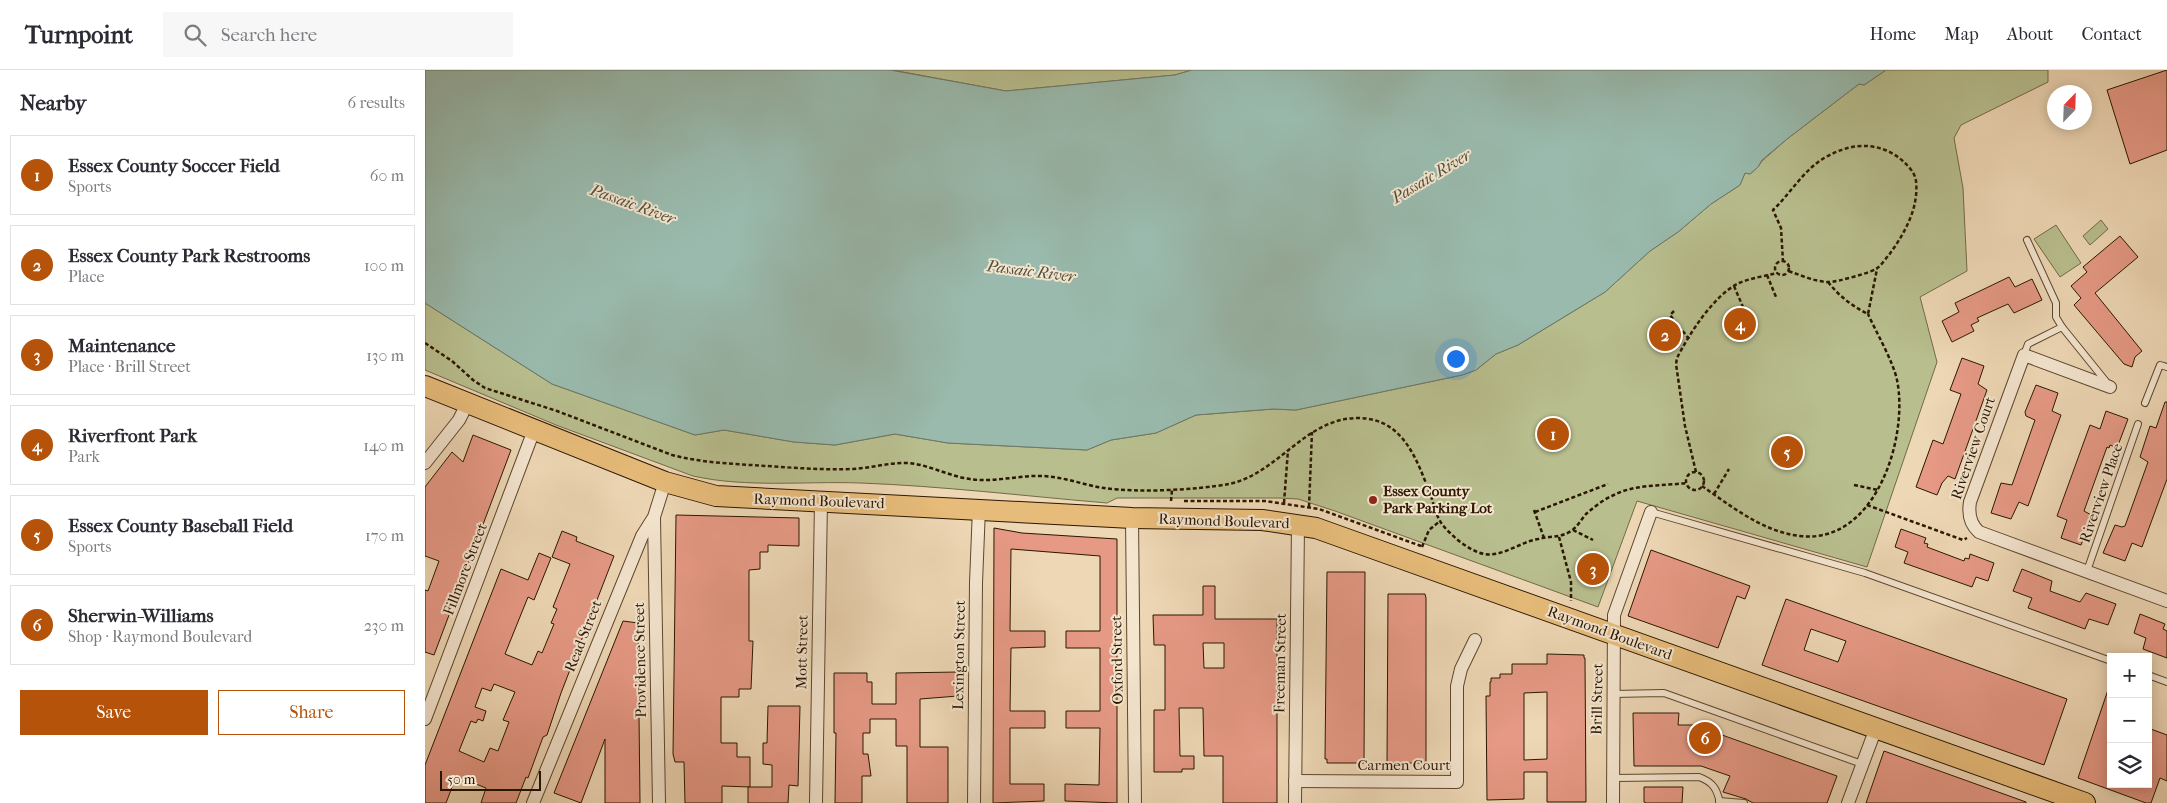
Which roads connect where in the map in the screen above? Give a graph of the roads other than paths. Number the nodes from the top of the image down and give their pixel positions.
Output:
1 (2027, 240) dead end
2 (2062, 327) junction
3 (2024, 355) junction
4 (2167, 367) edge
5 (425, 386) edge
6 (2110, 387) joint
7 (2145, 403) dead end
8 (467, 404) junction
9 (2138, 424) dead end
10 (535, 430) junction
11 (425, 463) edge
12 (665, 482) junction
13 (821, 501) junction
14 (979, 508) junction
15 (1651, 512) joint
16 (654, 517) junction
17 (1132, 518) junction
18 (1298, 524) junction
19 (2087, 571) junction
20 (2167, 600) edge
21 (1614, 635) junction
22 (1475, 640) dead end
23 (2107, 660) edge
24 (2152, 676) edge
25 (2167, 682) edge
26 (1613, 694) junction
27 (425, 719) edge
28 (1876, 728) junction
29 (1862, 764) junction
30 (1613, 778) junction
31 (1295, 781) junction
32 (2052, 797) edge
33 (1719, 802) edge
34 (533, 803) edge
35 (659, 803) edge
36 (816, 803) edge
37 (974, 803) edge
38 (1135, 803) edge
39 (1295, 803) edge
40 (1613, 803) edge
41 (1744, 803) edge
42 (1848, 803) edge
43 (2085, 803) edge

1 - 2 lane
2 - 3 lane
2 - 6 lane
3 - 6 street
3 - 19 street, Riverview Court
4 - 7 lane
5 - 8 main road, Raymond Boulevard
8 - 10 main road, Raymond Boulevard
8 - 11 street
9 - 19 lane, Riverview Place
10 - 12 main road, Raymond Boulevard
10 - 27 street, Fillmore Street
12 - 13 main road, Raymond Boulevard
12 - 16 street, Read Street
13 - 14 main road, Raymond Boulevard
13 - 36 street, Mott Street
14 - 17 main road, Raymond Boulevard
14 - 37 street, Lexington Street
15 - 21 street, Brill Street
15 - 23 lane
16 - 34 street, Read Street
16 - 35 street, Providence Street
17 - 18 main road, Raymond Boulevard
17 - 38 street, Oxford Street
18 - 21 main road, Raymond Boulevard
18 - 31 street, Freeman Street
19 - 20 street
21 - 26 street, Brill Street
21 - 28 main road, Raymond Boulevard
22 - 31 street, Carmen Court
24 - 25 lane
26 - 29 lane
26 - 30 street, Brill Street
28 - 29 street
28 - 32 main road, Raymond Boulevard
29 - 42 street
30 - 33 lane
30 - 40 street, Brill Street
31 - 39 street, Freeman Street
32 - 43 main road, Raymond Boulevard
33 - 41 lane

